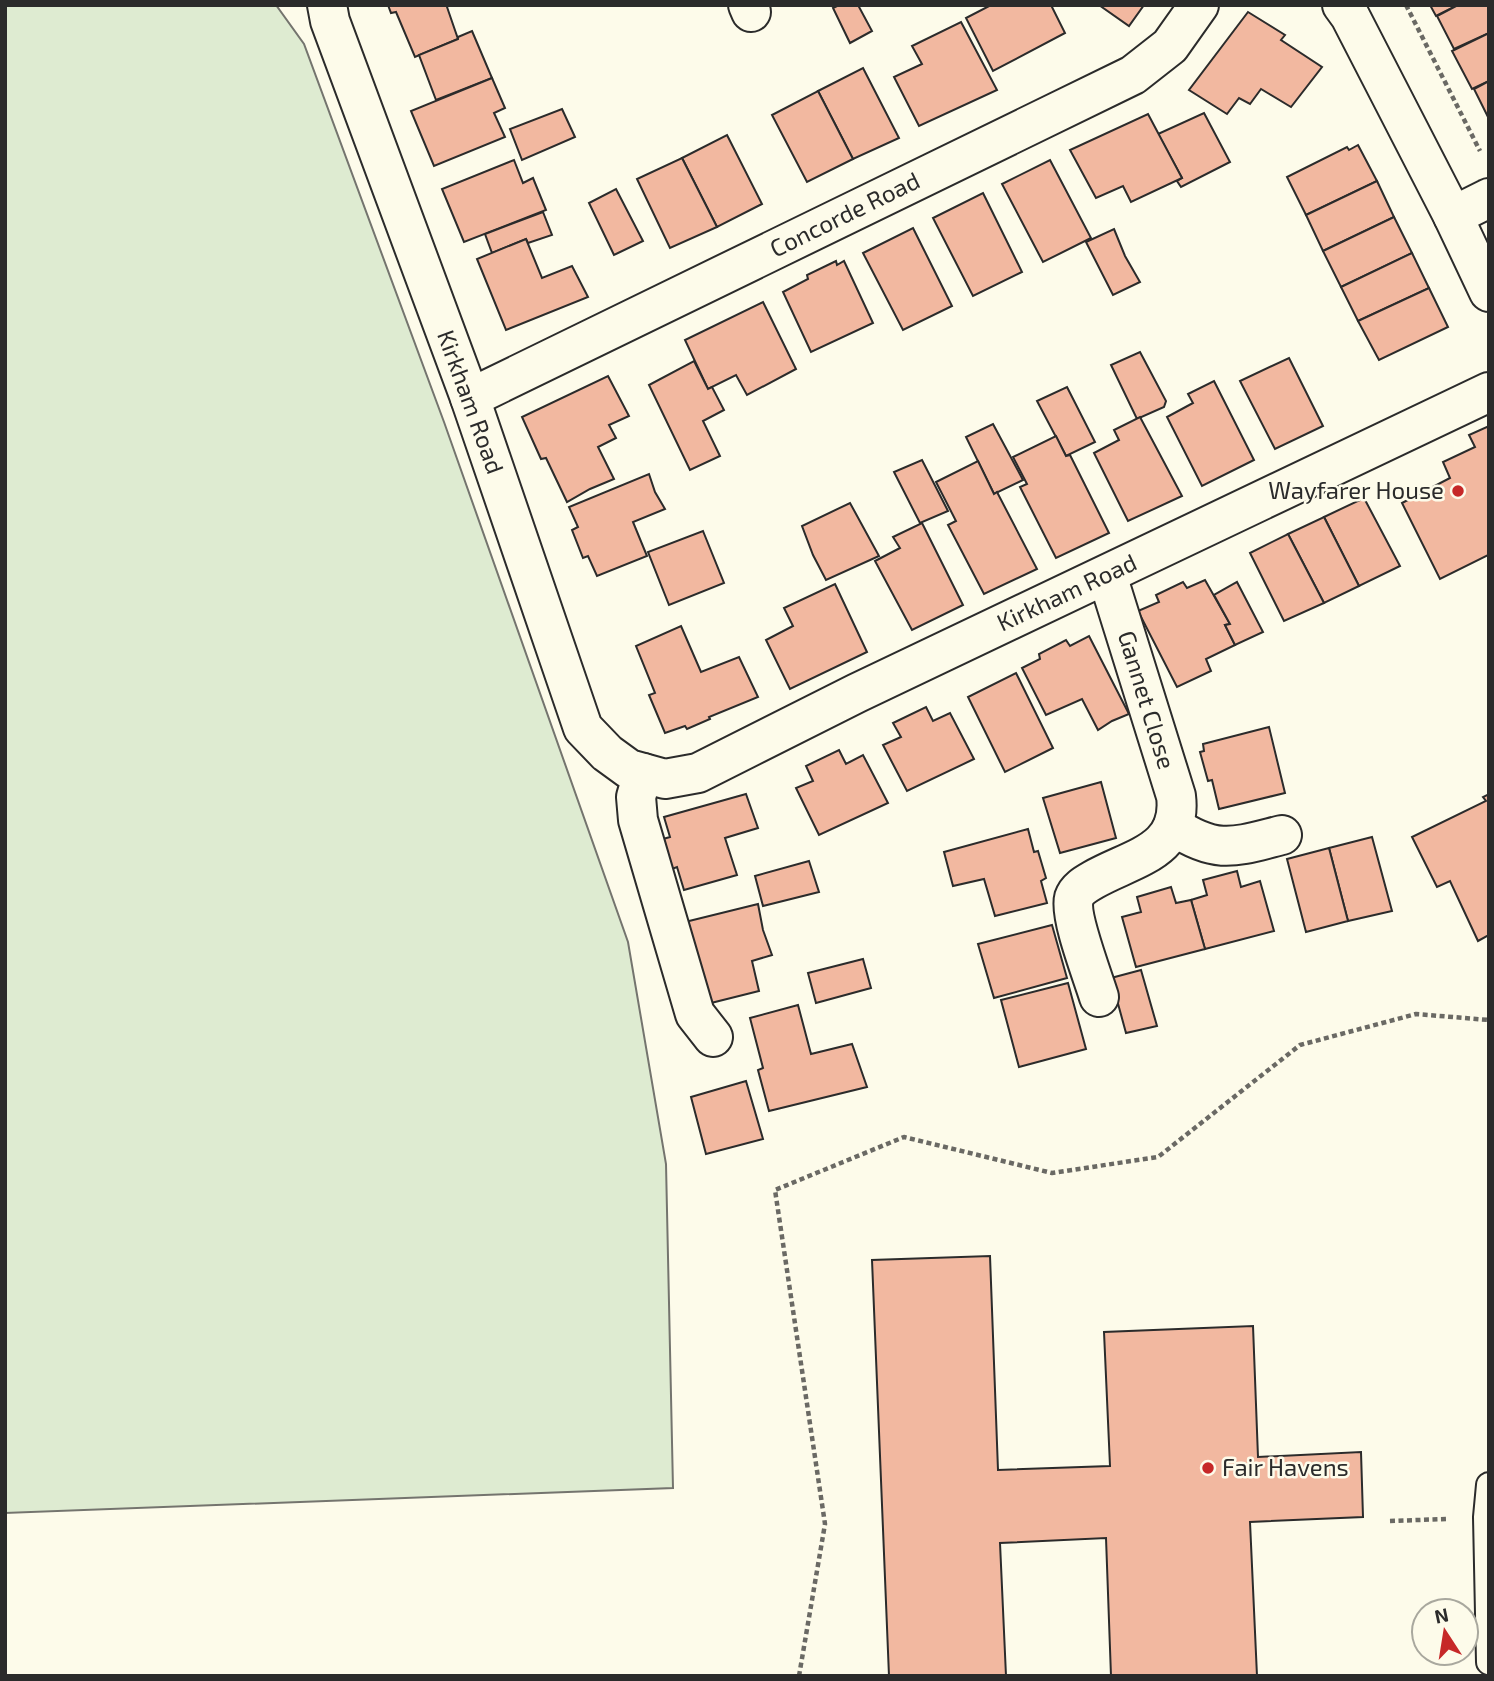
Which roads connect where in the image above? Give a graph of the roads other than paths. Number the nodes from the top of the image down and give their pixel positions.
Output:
1 (327, 5) edge
2 (1199, 5) edge
3 (1342, 5) edge
4 (1489, 198) edge
5 (1453, 216) junction
6 (1489, 292) edge
7 (1489, 392) edge
8 (470, 398) junction
9 (1107, 575) junction
10 (643, 773) junction
11 (1173, 827) junction
12 (1282, 835) dead end
13 (1099, 997) dead end
14 (713, 1037) dead end
15 (1489, 1485) edge
16 (1489, 1662) edge

1 - 8 street, Kirkham Road
2 - 8 street, Concorde Road
3 - 5 street
4 - 5 street
5 - 6 street
7 - 9 street, Kirkham Road
8 - 10 street, Kirkham Road
9 - 10 street, Kirkham Road
9 - 11 street, Gannet Close
10 - 14 street
11 - 12 street
11 - 13 street
15 - 16 lane

